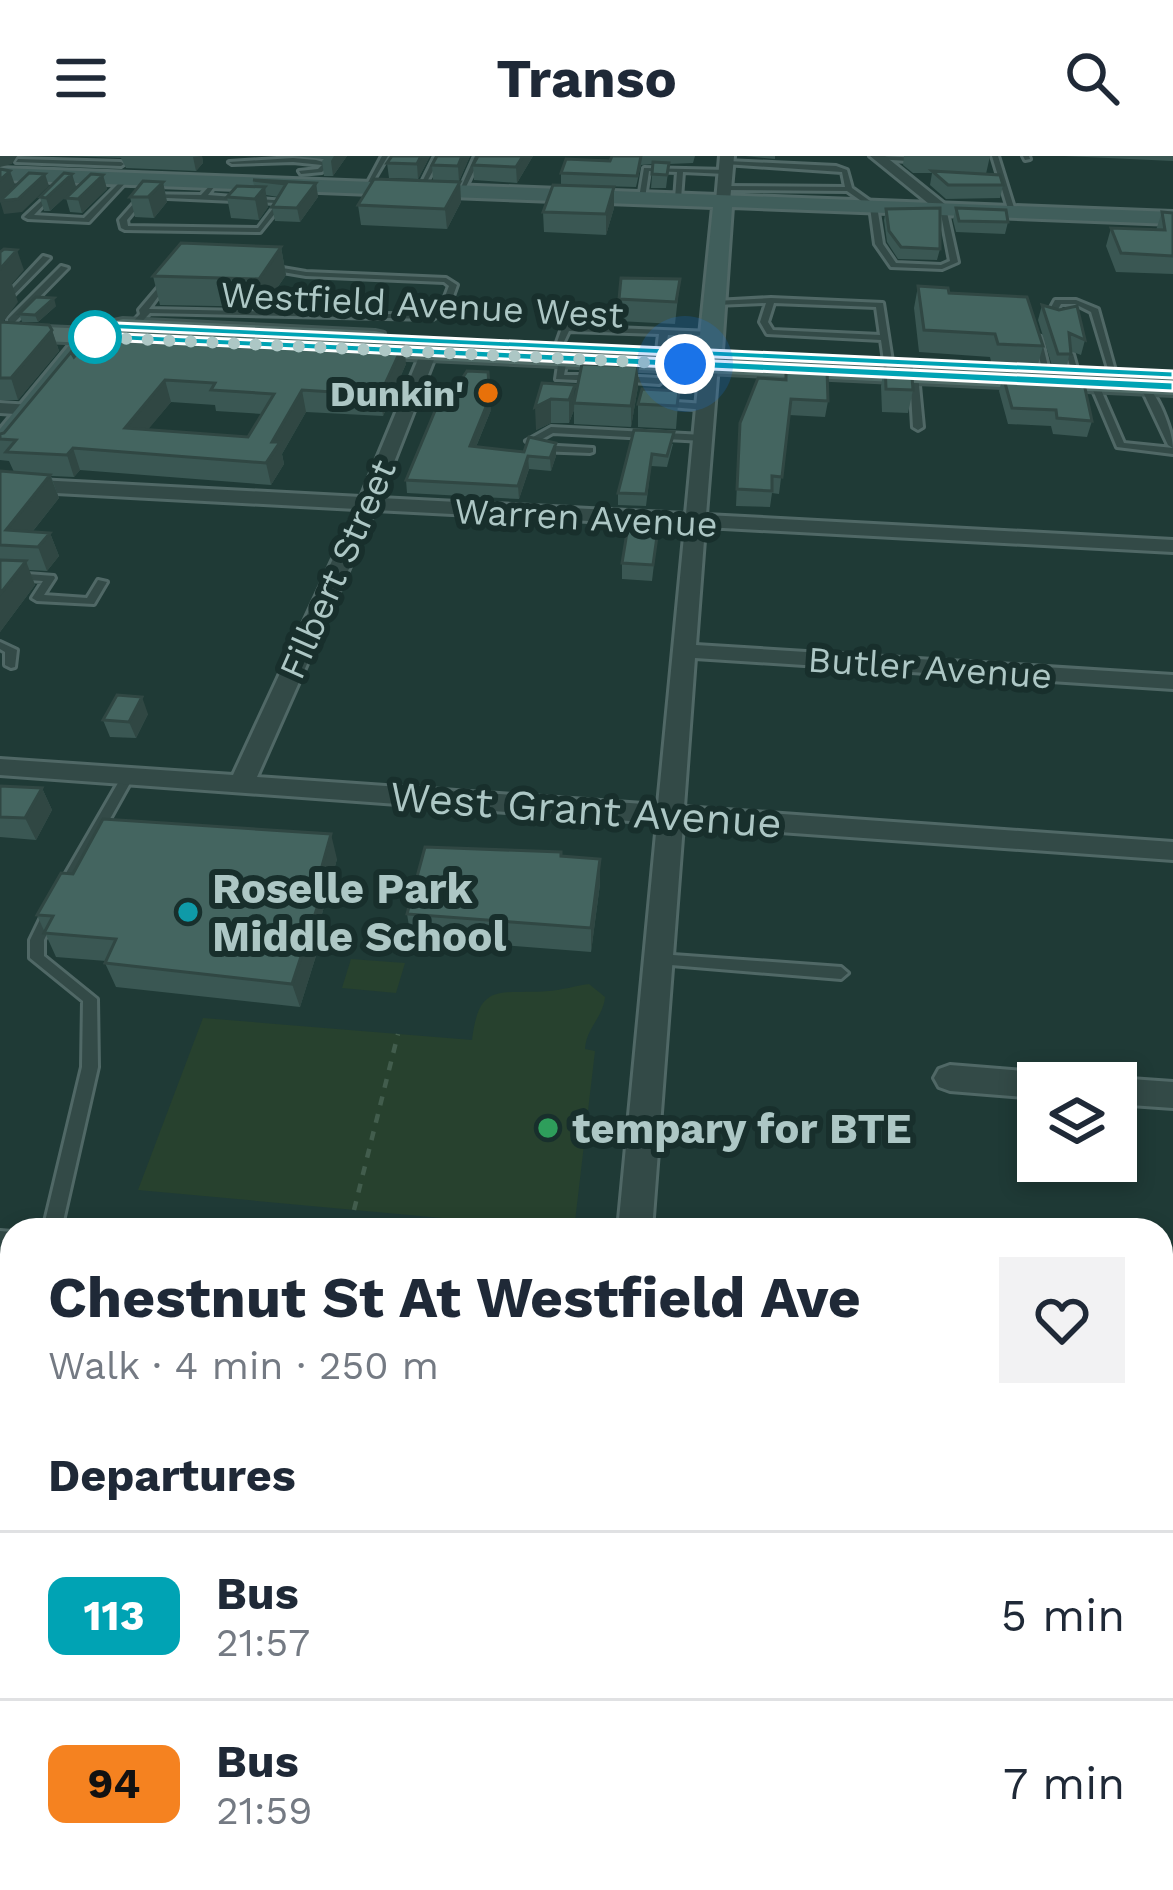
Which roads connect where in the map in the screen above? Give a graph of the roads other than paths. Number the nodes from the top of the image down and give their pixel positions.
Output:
1 (128, 156) edge
2 (385, 156) edge
3 (438, 156) edge
4 (478, 156) edge
5 (878, 157) edge
6 (234, 159) edge
7 (996, 159) edge
8 (926, 160) dead end
9 (974, 161) dead end
10 (273, 163) junction
11 (756, 165) junction
12 (11, 166) edge
13 (680, 170) junction
14 (726, 176) edge
15 (100, 177) junction
16 (297, 178) junction
17 (902, 179) junction
18 (923, 180) dead end
19 (983, 181) edge
20 (1004, 182) junction
21 (367, 188) junction
22 (420, 189) junction
23 (754, 189) junction
24 (849, 189) junction
25 (209, 190) junction
26 (461, 191) junction
27 (642, 198) junction
28 (678, 199) junction
29 (67, 206) edge
30 (873, 206) junction
31 (944, 209) junction
32 (1013, 212) junction
33 (1173, 218) edge
34 (52, 220) junction
35 (46, 258) dead end
36 (177, 266) edge
37 (248, 266) edge
38 (64, 268) dead end
39 (771, 300) junction
40 (715, 303) junction
41 (1056, 319) edge
42 (3, 320) edge
43 (137, 320) junction
44 (1035, 328) edge
45 (94, 331) junction
46 (886, 349) junction
47 (711, 351) junction
48 (429, 352) junction
49 (560, 352) junction
50 (661, 357) junction
51 (914, 375) junction
52 (1173, 375) edge
53 (1109, 380) edge
54 (706, 407) junction
55 (0, 409) edge
56 (31, 410) junction
57 (918, 427) dead end
58 (704, 438) junction
59 (0, 446) edge
60 (1173, 448) edge
61 (590, 450) dead end
62 (0, 484) edge
63 (368, 506) junction
64 (697, 523) junction
65 (1173, 546) edge
66 (0, 574) edge
67 (102, 583) dead end
68 (0, 645) edge
69 (686, 651) junction
70 (11, 664) dead end
71 (1173, 682) edge
72 (0, 767) edge
73 (128, 776) junction
74 (241, 784) junction
75 (671, 815) junction
76 (1173, 851) edge
77 (659, 959) junction
78 (841, 973) dead end
79 (950, 1078) dead end
80 (1017, 1083) edge
81 (1137, 1092) edge
82 (1173, 1095) edge
83 (55, 1218) edge
84 (636, 1218) edge

1 - 15 lane
2 - 21 lane
3 - 22 lane
4 - 26 lane
5 - 8 lane
5 - 17 street
6 - 10 lane
6 - 25 street
7 - 9 lane
7 - 20 lane
10 - 16 lane
10 - 16 lane
11 - 14 lane
11 - 23 lane
11 - 24 lane
12 - 15 lane
12 - 15 street
13 - 14 lane
13 - 27 lane
13 - 28 lane
14 - 23 lane
14 - 28 street
14 - 30 street
14 - 40 street
15 - 25 street
15 - 34 lane
15 - 34 lane
16 - 21 street
16 - 25 street
17 - 18 lane
17 - 31 street
19 - 20 lane
20 - 32 lane
21 - 22 street
22 - 26 street
23 - 24 lane
24 - 30 lane
25 - 25 lane
26 - 27 street
27 - 28 street
29 - 34 lane
30 - 31 street
30 - 31 lane
31 - 32 street
32 - 33 street
35 - 42 lane
36 - 43 lane
37 - 43 lane
38 - 42 lane
39 - 40 lane
39 - 46 lane
39 - 46 lane
40 - 47 street
41 - 53 lane
42 - 45 main road
43 - 45 main road, Westfield Avenue West
43 - 49 main road, Westfield Avenue West
44 - 53 lane
45 - 48 main road, Westfield Avenue West
45 - 56 street
46 - 47 main road, Westfield Avenue West
46 - 53 main road, Westfield Avenue West
47 - 50 main road, Westfield Avenue West
47 - 50 lane
47 - 51 main road, Westfield Avenue West
47 - 54 street
48 - 49 main road, Westfield Avenue West
48 - 63 street, Filbert Street
49 - 50 main road, Westfield Avenue West
50 - 54 lane
51 - 53 main road, Westfield Avenue West
51 - 57 lane
52 - 53 main road, Westfield Avenue West
53 - 60 lane
53 - 60 lane
54 - 58 street
55 - 56 street
56 - 59 street
58 - 61 lane
58 - 64 street
62 - 63 street, Warren Avenue
63 - 64 street, Warren Avenue
63 - 74 street, Filbert Street
64 - 65 street, Warren Avenue
64 - 69 street
66 - 67 lane
68 - 70 lane
69 - 71 street, Butler Avenue
69 - 75 street
72 - 73 street, West Grant Avenue
73 - 74 street, West Grant Avenue
73 - 83 lane
74 - 75 street, West Grant Avenue
75 - 76 street, West Grant Avenue
75 - 77 street
77 - 78 lane
77 - 84 street
79 - 80 street
81 - 82 street

